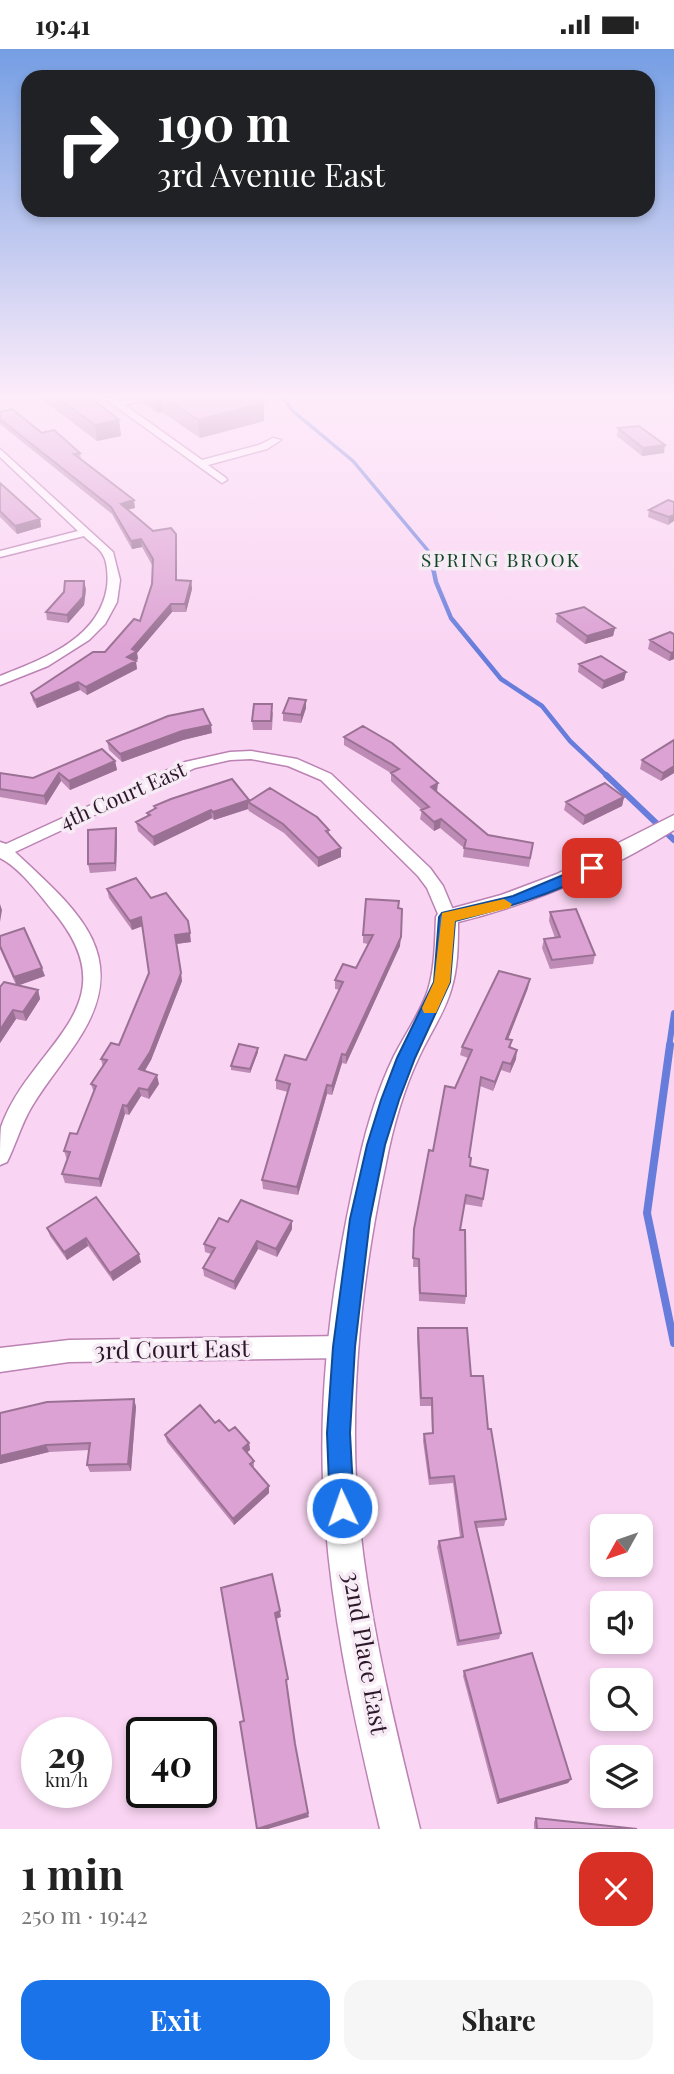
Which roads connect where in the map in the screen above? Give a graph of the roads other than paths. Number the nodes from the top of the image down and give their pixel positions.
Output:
1 (30, 481) edge
2 (87, 531) junction
3 (0, 554) edge
4 (0, 681) edge
5 (251, 755) joint
6 (674, 821) edge
7 (1, 851) edge
8 (447, 917) junction
9 (0, 1156) edge
10 (344, 1347) junction
11 (0, 1360) edge
12 (400, 1829) edge

1 - 2 street
2 - 3 street
2 - 4 street
5 - 7 street, 4th Court East
5 - 8 street, 32nd Place East
6 - 8 street
7 - 9 street
8 - 10 street, 32nd Place East
10 - 11 street, 3rd Court East
10 - 12 street, 32nd Place East

